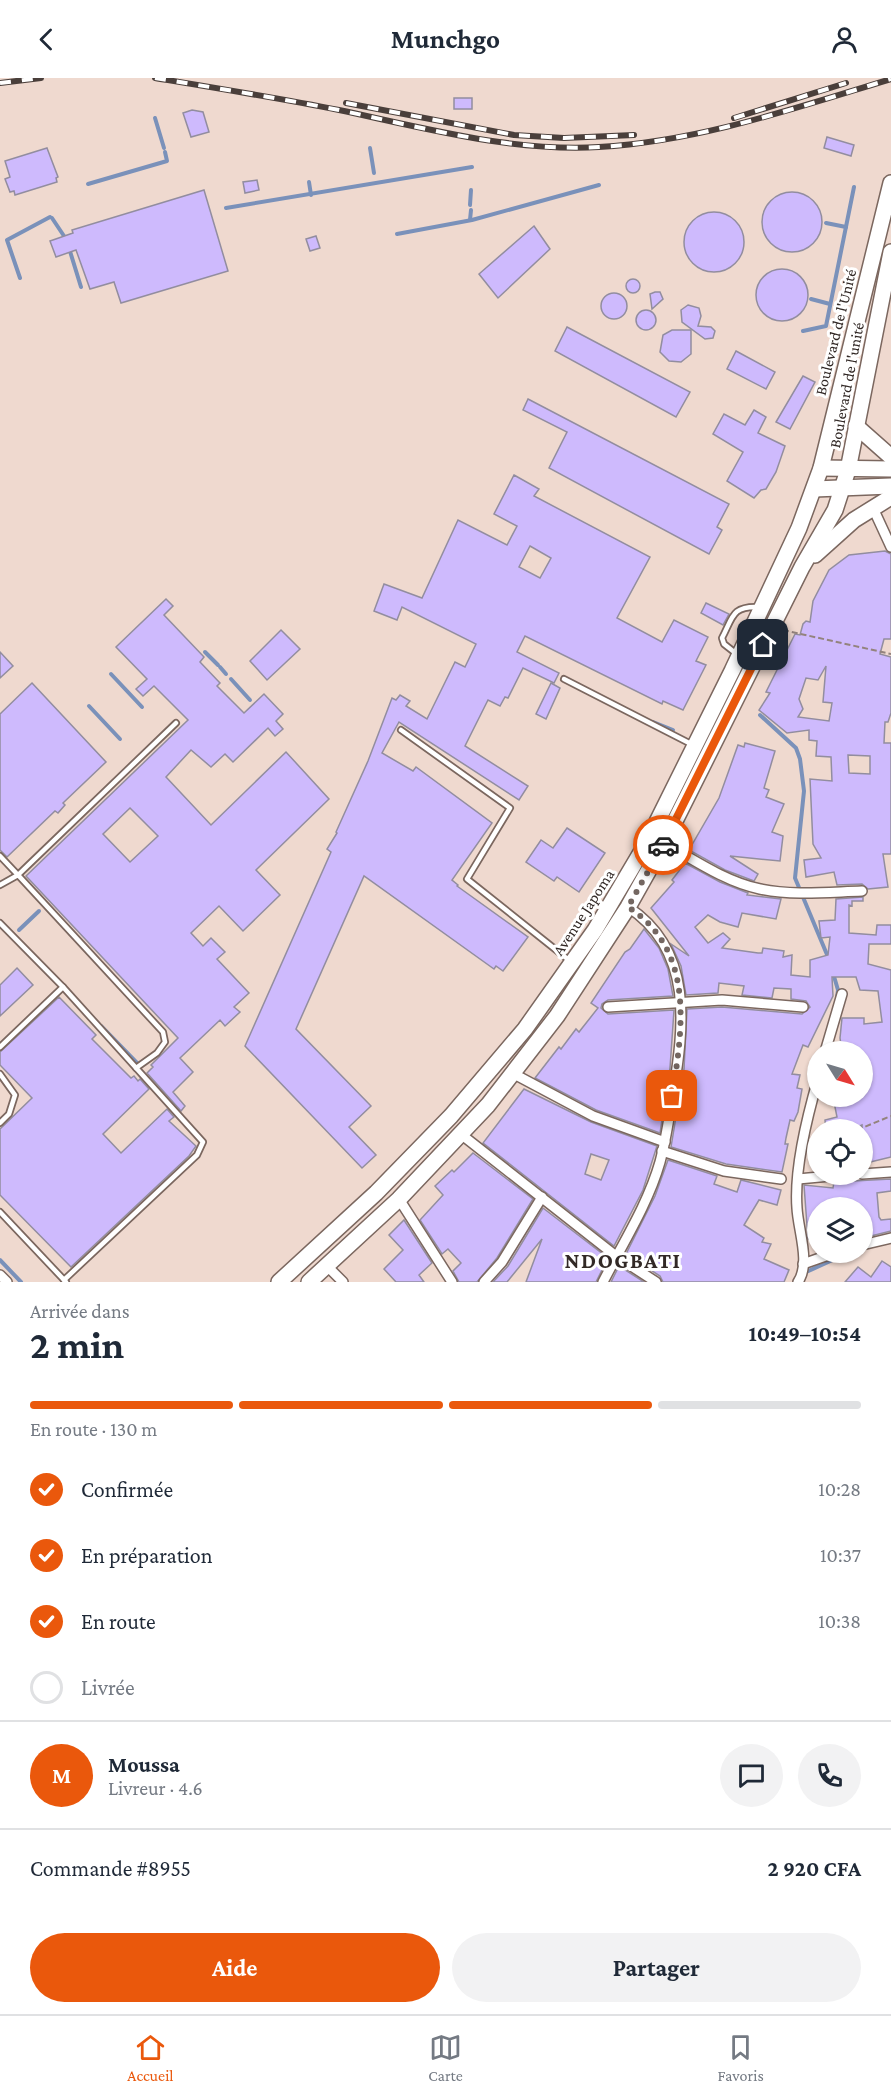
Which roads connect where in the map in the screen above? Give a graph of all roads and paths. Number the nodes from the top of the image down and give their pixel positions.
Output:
1 (891, 183) edge
2 (891, 252) edge
3 (856, 426) junction
4 (891, 457) edge
5 (820, 468) junction
6 (891, 469) edge
7 (848, 471) junction
8 (891, 486) edge
9 (814, 489) junction
10 (843, 489) junction
11 (891, 497) edge
12 (873, 508) junction
13 (891, 547) edge
14 (802, 567) junction
15 (761, 607) junction
16 (772, 628) junction
17 (891, 654) edge
18 (739, 656) junction
19 (732, 671) junction
20 (747, 678) junction
21 (564, 679) dead end
22 (176, 723) dead end
23 (401, 730) dead end
24 (694, 746) junction
25 (664, 843) junction
26 (0, 856) edge
27 (18, 875) junction
28 (0, 885) edge
29 (862, 891) dead end
30 (628, 907) junction
31 (0, 923) edge
32 (572, 963) junction
33 (63, 987) junction
34 (842, 993) dead end
35 (682, 1002) junction
36 (803, 1006) dead end
37 (608, 1007) dead end
38 (828, 1041) edge
39 (0, 1047) edge
40 (136, 1068) junction
41 (0, 1074) edge
42 (514, 1074) junction
43 (812, 1107) edge
44 (891, 1116) edge
45 (0, 1123) edge
46 (873, 1123) edge
47 (462, 1135) junction
48 (663, 1147) junction
49 (891, 1172) edge
50 (873, 1173) edge
51 (807, 1178) edge
52 (781, 1179) dead end
53 (798, 1179) junction
54 (376, 1193) junction
55 (542, 1197) junction
56 (394, 1203) junction
57 (0, 1212) edge
58 (891, 1238) edge
59 (873, 1242) edge
60 (616, 1256) junction
61 (807, 1263) edge
62 (803, 1264) junction
63 (327, 1266) junction
64 (0, 1275) edge
65 (65, 1281) edge
66 (7, 1282) edge
67 (279, 1282) edge
68 (309, 1282) edge
69 (343, 1282) edge
70 (452, 1282) edge
71 (484, 1282) edge
72 (603, 1282) edge
73 (656, 1282) edge
74 (798, 1282) edge

1 - 5 main road, Boulevard de l'Unité
2 - 3 main road, Boulevard de l'unité
3 - 4 main road
3 - 7 main road, Boulevard de l'unité
5 - 7 main road
5 - 9 main road, Boulevard de l'Unité
6 - 7 main road
7 - 10 main road, Boulevard de l'unité
8 - 10 main road
9 - 10 main road
9 - 15 main road, Avenue Japoma
10 - 14 main road, Avenue Japoma
11 - 12 main road
12 - 13 street
12 - 14 main road
14 - 16 main road, Avenue Japoma
15 - 18 main road, Avenue Japoma
15 - 18 lane
16 - 17 path
16 - 20 main road, Avenue Japoma
18 - 19 main road, Avenue Japoma
19 - 20 main road
19 - 24 main road, Avenue Japoma
20 - 25 main road, Avenue Japoma
21 - 24 lane
22 - 27 lane
23 - 32 lane
24 - 32 main road, Avenue Japoma
25 - 29 street
25 - 30 main road, Avenue Japoma
26 - 27 lane
27 - 28 lane
27 - 40 lane
30 - 35 street
30 - 42 main road, Avenue Japoma
31 - 33 lane
32 - 54 main road, Avenue Japoma
33 - 39 lane
33 - 40 lane
34 - 38 street
35 - 36 street
35 - 37 street
35 - 48 street
40 - 65 lane
41 - 45 lane
42 - 47 main road, Avenue Japoma
42 - 48 street
43 - 53 street
44 - 46 path
47 - 55 street
47 - 56 main road, Avenue Japoma
48 - 52 street
48 - 60 street
49 - 50 street
51 - 53 street
53 - 62 street
54 - 56 main road
54 - 67 main road, Avenue Japoma
55 - 60 street
55 - 71 street
56 - 63 main road, Avenue Japoma
56 - 70 street
57 - 65 lane
58 - 59 street
60 - 72 street
60 - 73 street
61 - 62 street
62 - 74 street
63 - 68 main road, Avenue Japoma
63 - 69 street
64 - 66 street

